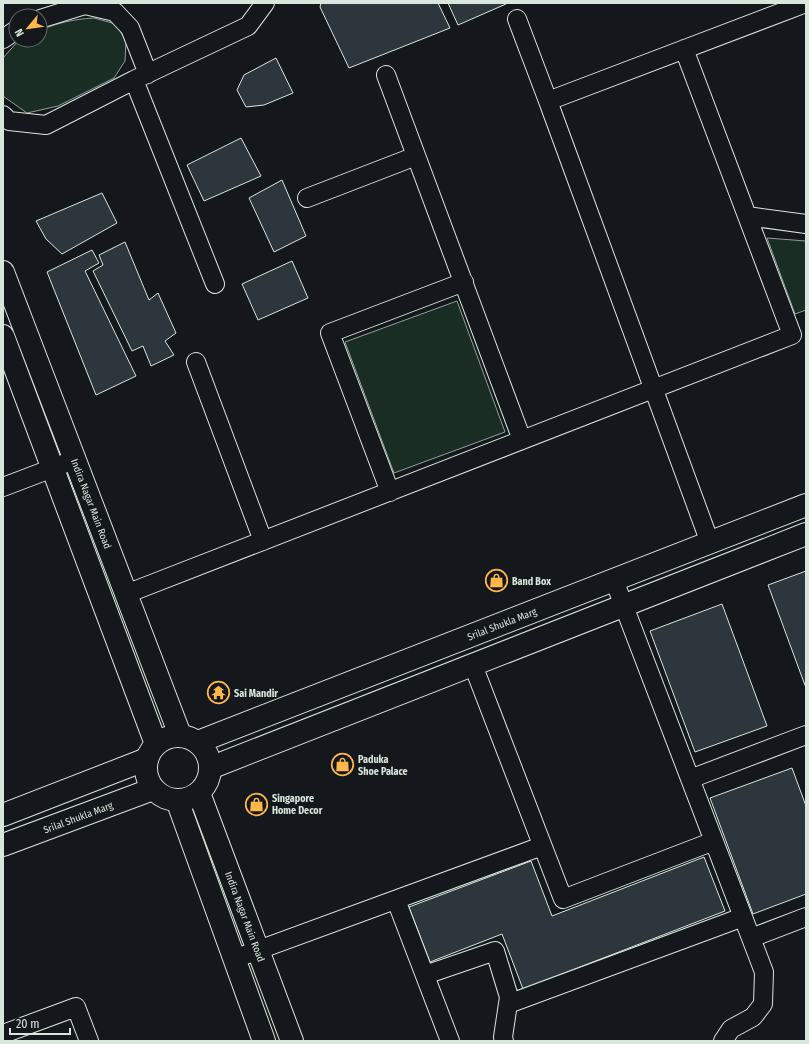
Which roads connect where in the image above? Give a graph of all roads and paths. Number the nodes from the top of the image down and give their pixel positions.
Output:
1 (265, 3) edge
2 (806, 3) edge
3 (48, 17) edge
4 (517, 20) dead end
5 (684, 49) junction
6 (386, 75) dead end
7 (141, 77) junction
8 (548, 101) junction
9 (3, 115) edge
10 (416, 156) junction
11 (307, 198) dead end
12 (747, 216) junction
13 (806, 224) edge
14 (3, 272) edge
15 (464, 282) junction
16 (215, 284) dead end
17 (3, 336) edge
18 (196, 362) dead end
19 (653, 389) junction
20 (522, 440) junction
21 (75, 460) junction
22 (53, 468) junction
23 (3, 487) edge
24 (390, 492) junction
25 (806, 505) edge
26 (806, 534) edge
27 (263, 541) junction
28 (710, 543) junction
29 (614, 580) junction
30 (126, 594) junction
31 (623, 606) junction
32 (473, 664) junction
33 (806, 735) edge
34 (189, 739) junction
35 (151, 752) junction
36 (210, 768) junction
37 (690, 779) junction
38 (153, 788) junction
39 (199, 793) junction
40 (177, 800) junction
41 (3, 815) edge
42 (714, 841) junction
43 (3, 845) edge
44 (542, 846) junction
45 (396, 900) junction
46 (743, 917) junction
47 (806, 918) edge
48 (751, 938) junction
49 (258, 951) junction
50 (234, 959) junction
51 (425, 975) junction
52 (508, 1004) junction
53 (3, 1034) edge
54 (89, 1041) edge
55 (264, 1041) edge
56 (292, 1041) edge
57 (450, 1041) edge
58 (504, 1041) edge
59 (723, 1041) edge

1 - 7 street
2 - 5 street
3 - 7 street
4 - 8 street
5 - 8 street
5 - 12 street
6 - 10 street
7 - 9 street
7 - 16 street
8 - 19 street
10 - 11 street
10 - 15 street
12 - 13 street
12 - 19 street
14 - 21 street, Indira Nagar Main Road
15 - 20 street
15 - 24 street
17 - 22 street
18 - 27 street
19 - 20 street
19 - 28 street
20 - 24 street
21 - 22 street
21 - 30 street, Indira Nagar Main Road
22 - 23 street
22 - 35 street
24 - 27 street
25 - 28 street, Srilal Shukla Marg
26 - 31 street
27 - 30 street
28 - 29 street, Srilal Shukla Marg
29 - 31 street
29 - 34 street, Srilal Shukla Marg
30 - 34 street, Indira Nagar Main Road
31 - 32 street
31 - 37 street
32 - 36 street
32 - 44 street
33 - 37 street
34 - 35 street
34 - 36 street
35 - 38 street
35 - 41 street
36 - 39 street
37 - 42 street
38 - 40 street
38 - 43 street, Srilal Shukla Marg
39 - 40 street
39 - 49 street, Indira Nagar Main Road
40 - 50 street
42 - 44 street
42 - 46 street
44 - 45 street
45 - 49 street
45 - 51 street
46 - 48 street
46 - 52 street
47 - 48 street
48 - 59 street
49 - 50 street
49 - 56 street, Indira Nagar Main Road
50 - 55 street
51 - 52 street
51 - 57 street
52 - 58 street
53 - 54 street

